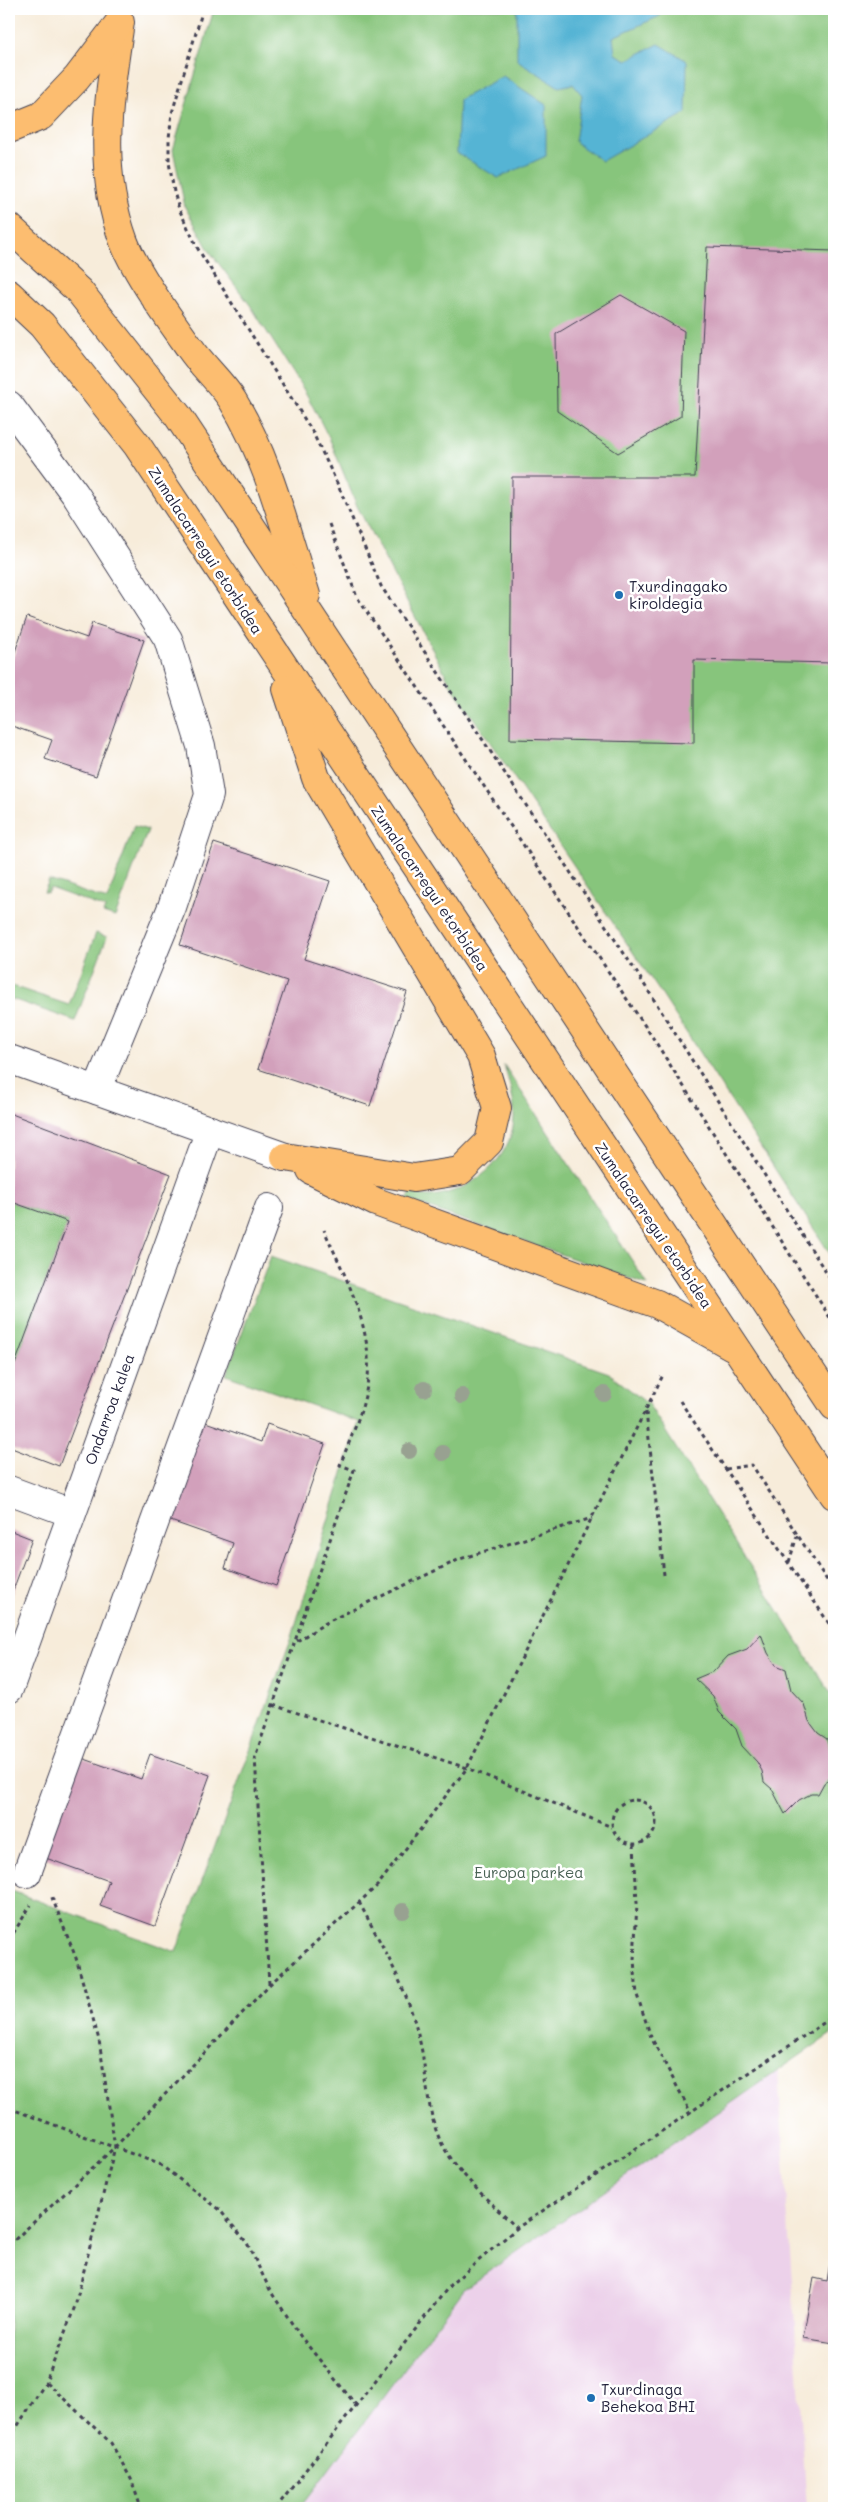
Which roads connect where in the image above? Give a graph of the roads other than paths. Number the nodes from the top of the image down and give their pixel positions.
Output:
1 (122, 15) edge
2 (9, 129) edge
3 (9, 227) edge
4 (9, 294) edge
5 (9, 405) edge
6 (318, 630) junction
7 (276, 657) junction
8 (9, 1059) edge
9 (97, 1090) junction
10 (210, 1130) junction
11 (286, 1157) junction
12 (269, 1208) dead end
13 (737, 1349) junction
14 (834, 1406) edge
15 (9, 1490) edge
16 (834, 1496) edge
17 (71, 1513) junction
18 (9, 1689) edge
19 (27, 1873) dead end

1 - 2 main road
1 - 6 main road
3 - 6 main road
4 - 7 main road, Zumalacarregui etorbidea
5 - 9 street
6 - 14 main road
7 - 11 main road
7 - 13 main road, Zumalacarregui etorbidea
8 - 9 street
9 - 10 street
10 - 11 street
10 - 17 street, Ondarroa kalea
11 - 13 main road
12 - 19 street
13 - 16 main road, Zumalacarregui etorbidea
15 - 17 street
17 - 18 street, Ondarroa kalea

